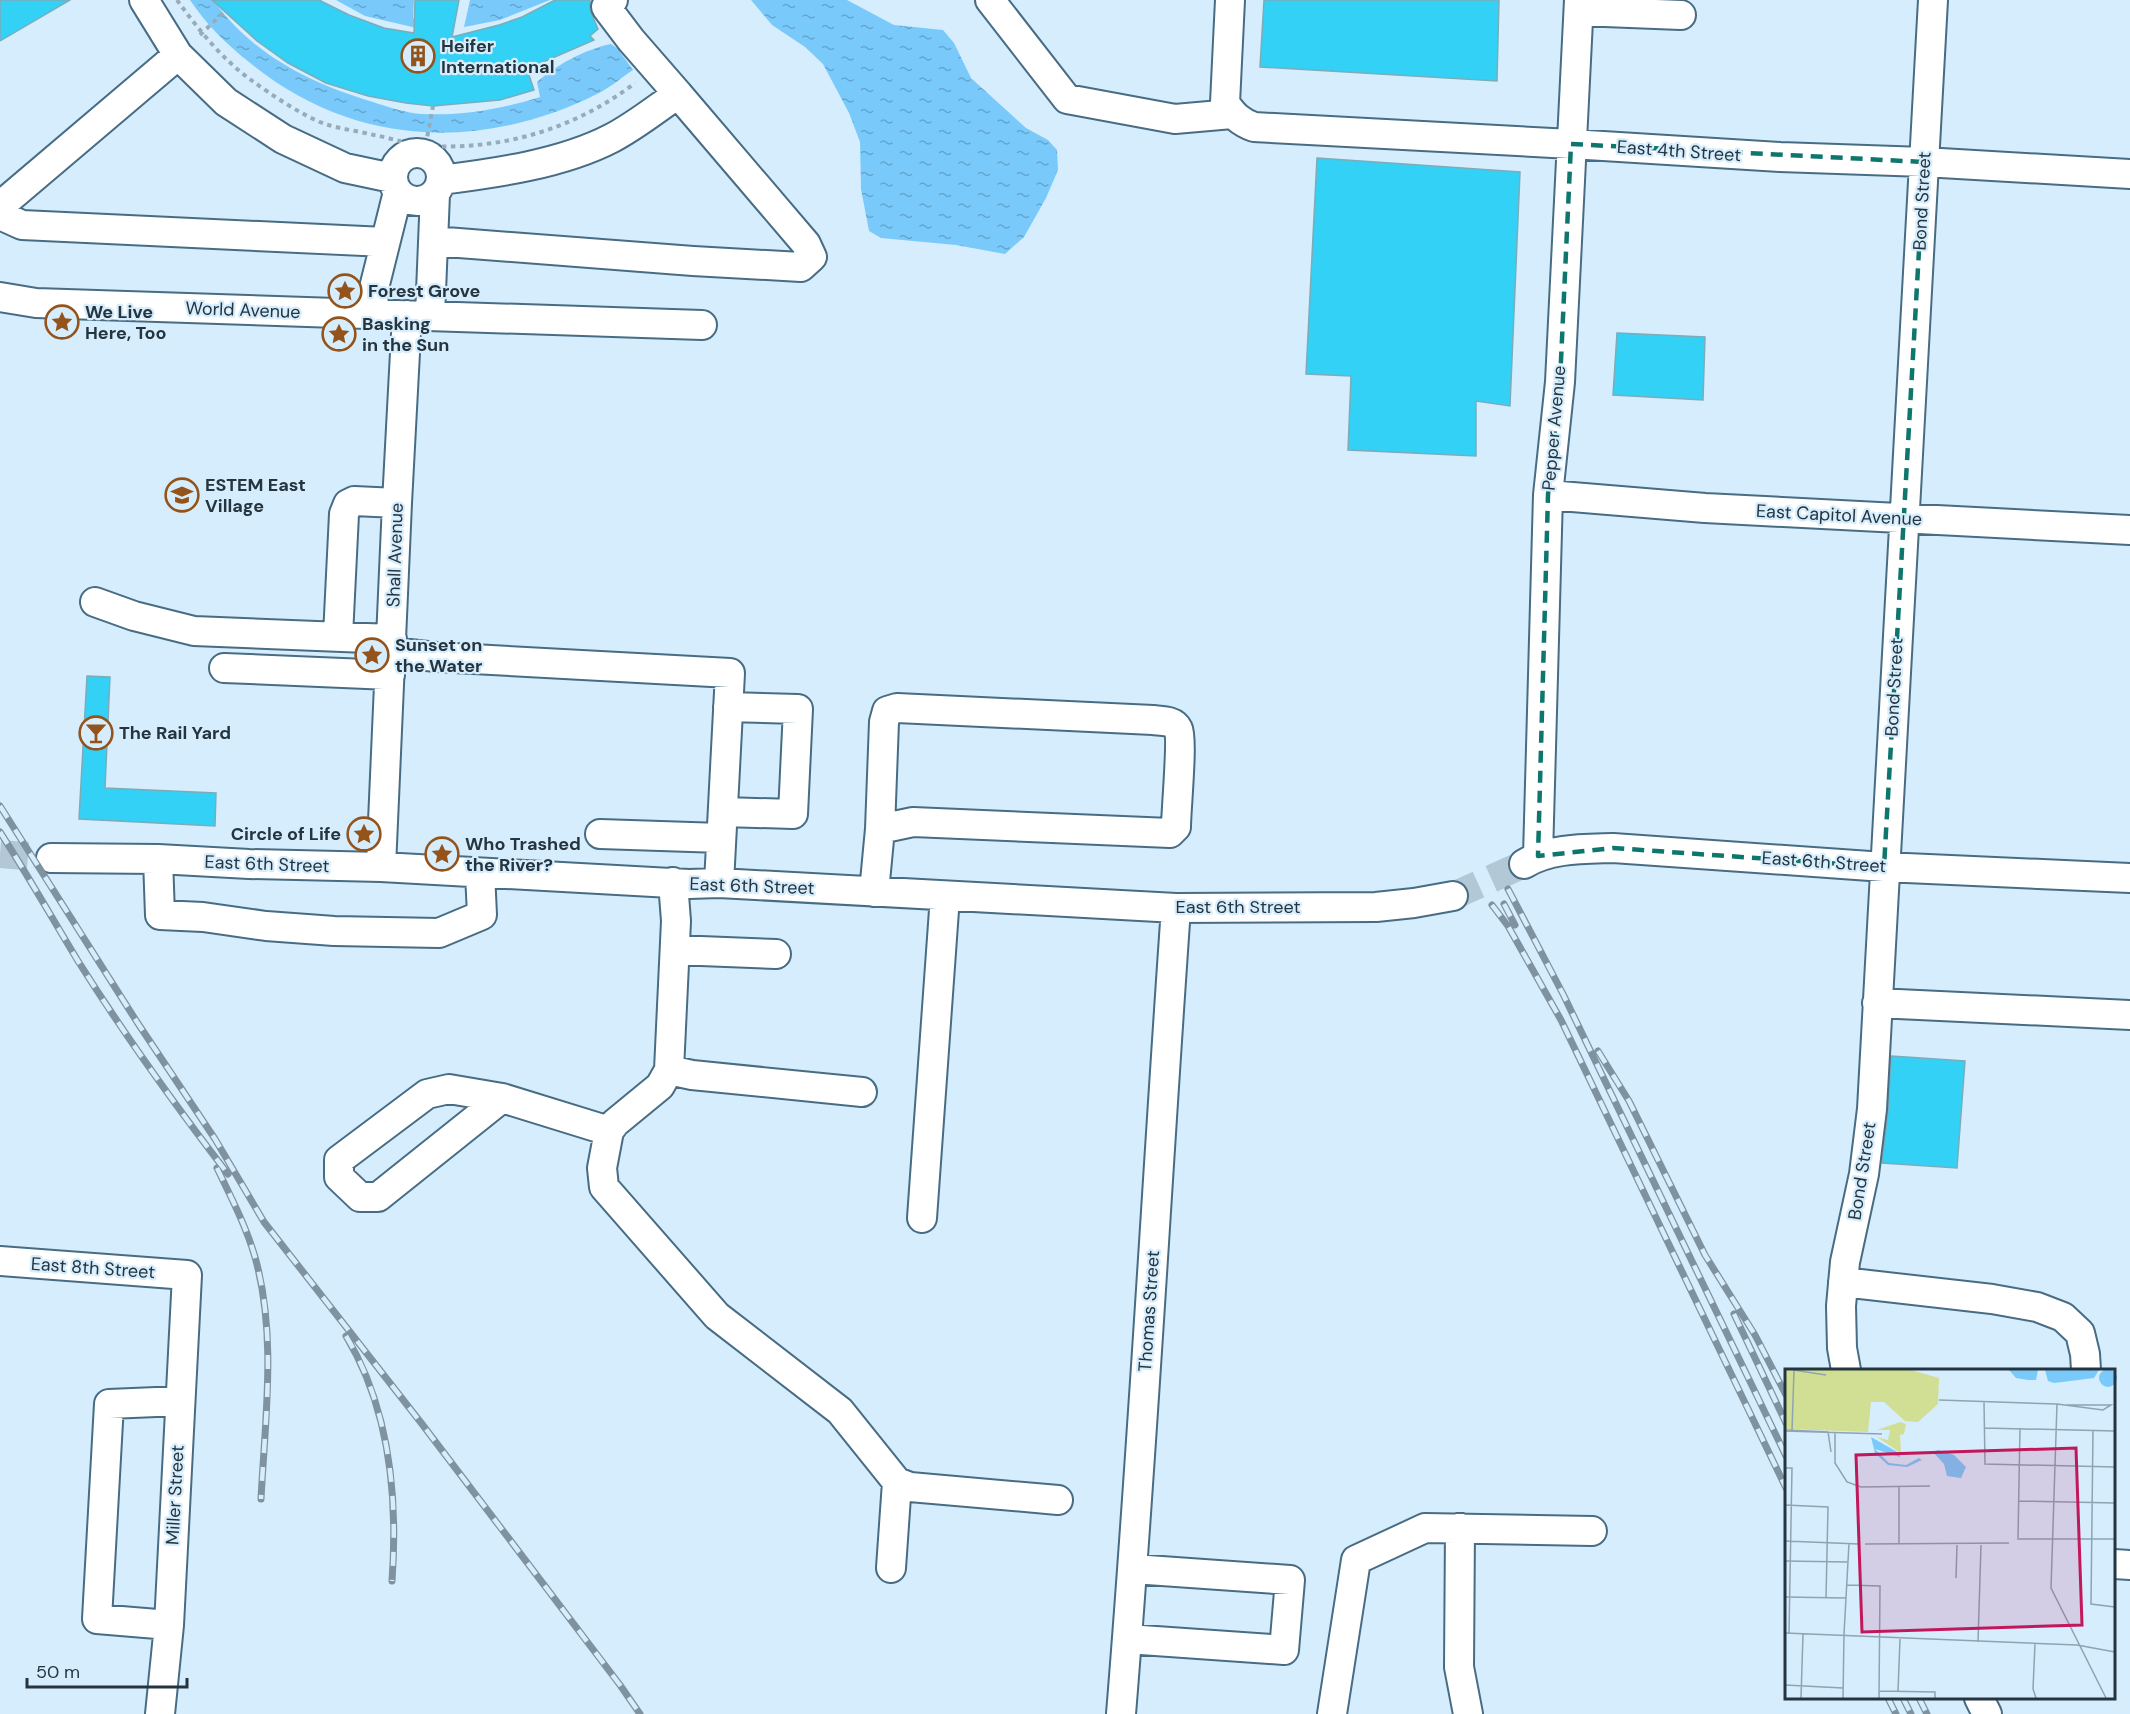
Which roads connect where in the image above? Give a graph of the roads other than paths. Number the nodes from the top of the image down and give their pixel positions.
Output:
1 (144, 0) edge
2 (990, 0) edge
3 (1230, 0) edge
4 (1934, 0) edge
5 (606, 2) edge
6 (1579, 5) edge
7 (1681, 15) dead end
8 (178, 55) junction
9 (678, 94) junction
10 (1232, 114) junction
11 (1571, 144) junction
12 (1924, 162) junction
13 (2130, 174) edge
14 (395, 185) junction
15 (438, 187) junction
16 (0, 206) edge
17 (0, 215) edge
18 (433, 241) junction
19 (385, 242) junction
20 (0, 297) edge
21 (373, 314) junction
22 (418, 316) junction
23 (702, 325) dead end
24 (1548, 495) junction
25 (397, 503) junction
26 (1904, 518) junction
27 (2130, 530) edge
28 (95, 602) dead end
29 (339, 636) junction
30 (391, 655) junction
31 (224, 668) dead end
32 (728, 707) junction
33 (722, 825) junction
34 (879, 829) junction
35 (600, 834) dead end
36 (51, 858) tunnel mouth
37 (158, 859) junction
38 (1530, 860) joint
39 (381, 867) junction
40 (1884, 867) junction
41 (480, 873) junction
42 (2130, 878) edge
43 (673, 882) junction
44 (719, 883) junction
45 (874, 892) junction
46 (945, 896) junction
47 (1453, 896) tunnel mouth
48 (1176, 908) junction
49 (675, 950) junction
50 (776, 954) dead end
51 (1877, 1003) junction
52 (2130, 1015) edge
53 (669, 1070) junction
54 (862, 1092) dead end
55 (502, 1098) junction
56 (609, 1131) junction
57 (922, 1218) dead end
58 (0, 1261) edge
59 (187, 1275) joint
60 (1843, 1282) junction
61 (1846, 1369) edge
62 (2086, 1369) edge
63 (180, 1401) junction
64 (897, 1482) junction
65 (1058, 1500) dead end
66 (1460, 1528) junction
67 (1592, 1531) dead end
68 (2115, 1564) edge
69 (2130, 1565) edge
70 (891, 1568) dead end
71 (1133, 1569) junction
72 (169, 1625) junction
73 (1127, 1639) junction
74 (1980, 1699) edge
75 (160, 1714) edge
76 (1121, 1714) edge
77 (1332, 1714) edge
78 (1468, 1714) edge
79 (1987, 1714) edge

1 - 8 street
2 - 10 street
3 - 10 street
4 - 12 street, Bond Street
5 - 9 street
6 - 7 street
6 - 11 street, Pepper Avenue
8 - 14 street
8 - 16 street
9 - 15 street
9 - 18 street
10 - 11 street, East 4th Street
11 - 12 street, East 4th Street
11 - 24 street, Pepper Avenue
12 - 13 street, East 4th Street
12 - 26 street, Bond Street
14 - 15 street
14 - 15 street
14 - 19 street
15 - 18 street, Shall Avenue
17 - 19 street
18 - 22 street, Shall Avenue
19 - 21 street
20 - 21 street, World Avenue
21 - 22 street, World Avenue
22 - 23 street, World Avenue
22 - 25 street, Shall Avenue
24 - 26 street, East Capitol Avenue
24 - 38 street, Pepper Avenue
25 - 29 street
25 - 30 street, Shall Avenue
26 - 27 street, East Capitol Avenue
26 - 40 street, Bond Street
28 - 29 street
29 - 30 street
30 - 31 street
30 - 32 street
30 - 39 street, Shall Avenue
32 - 33 street
32 - 33 street
33 - 35 street
33 - 44 street
34 - 34 street
34 - 45 street
36 - 37 street, East 6th Street
37 - 39 street, East 6th Street
37 - 41 street
38 - 40 street, East 6th Street
39 - 41 street, East 6th Street
40 - 42 street, East 6th Street
40 - 51 street, Bond Street
41 - 43 street, East 6th Street
43 - 44 street, East 6th Street
43 - 49 street
44 - 45 street, East 6th Street
45 - 46 street, East 6th Street
46 - 48 street, East 6th Street
46 - 57 street
47 - 48 street, East 6th Street
48 - 71 street, Thomas Street
49 - 50 street
49 - 53 street
51 - 52 street
51 - 60 street, Bond Street
53 - 54 street
53 - 56 street
55 - 55 street
55 - 56 street
56 - 64 street
58 - 59 street, East 8th Street
59 - 63 street, Miller Street
60 - 61 street, Bond Street
60 - 62 street
63 - 72 street, Miller Street
63 - 72 street
64 - 65 street
64 - 70 street
66 - 67 street
66 - 77 street
66 - 78 street
68 - 69 street
71 - 73 street, Thomas Street
71 - 73 street
72 - 75 street, Miller Street
73 - 76 street, Thomas Street
74 - 79 street

